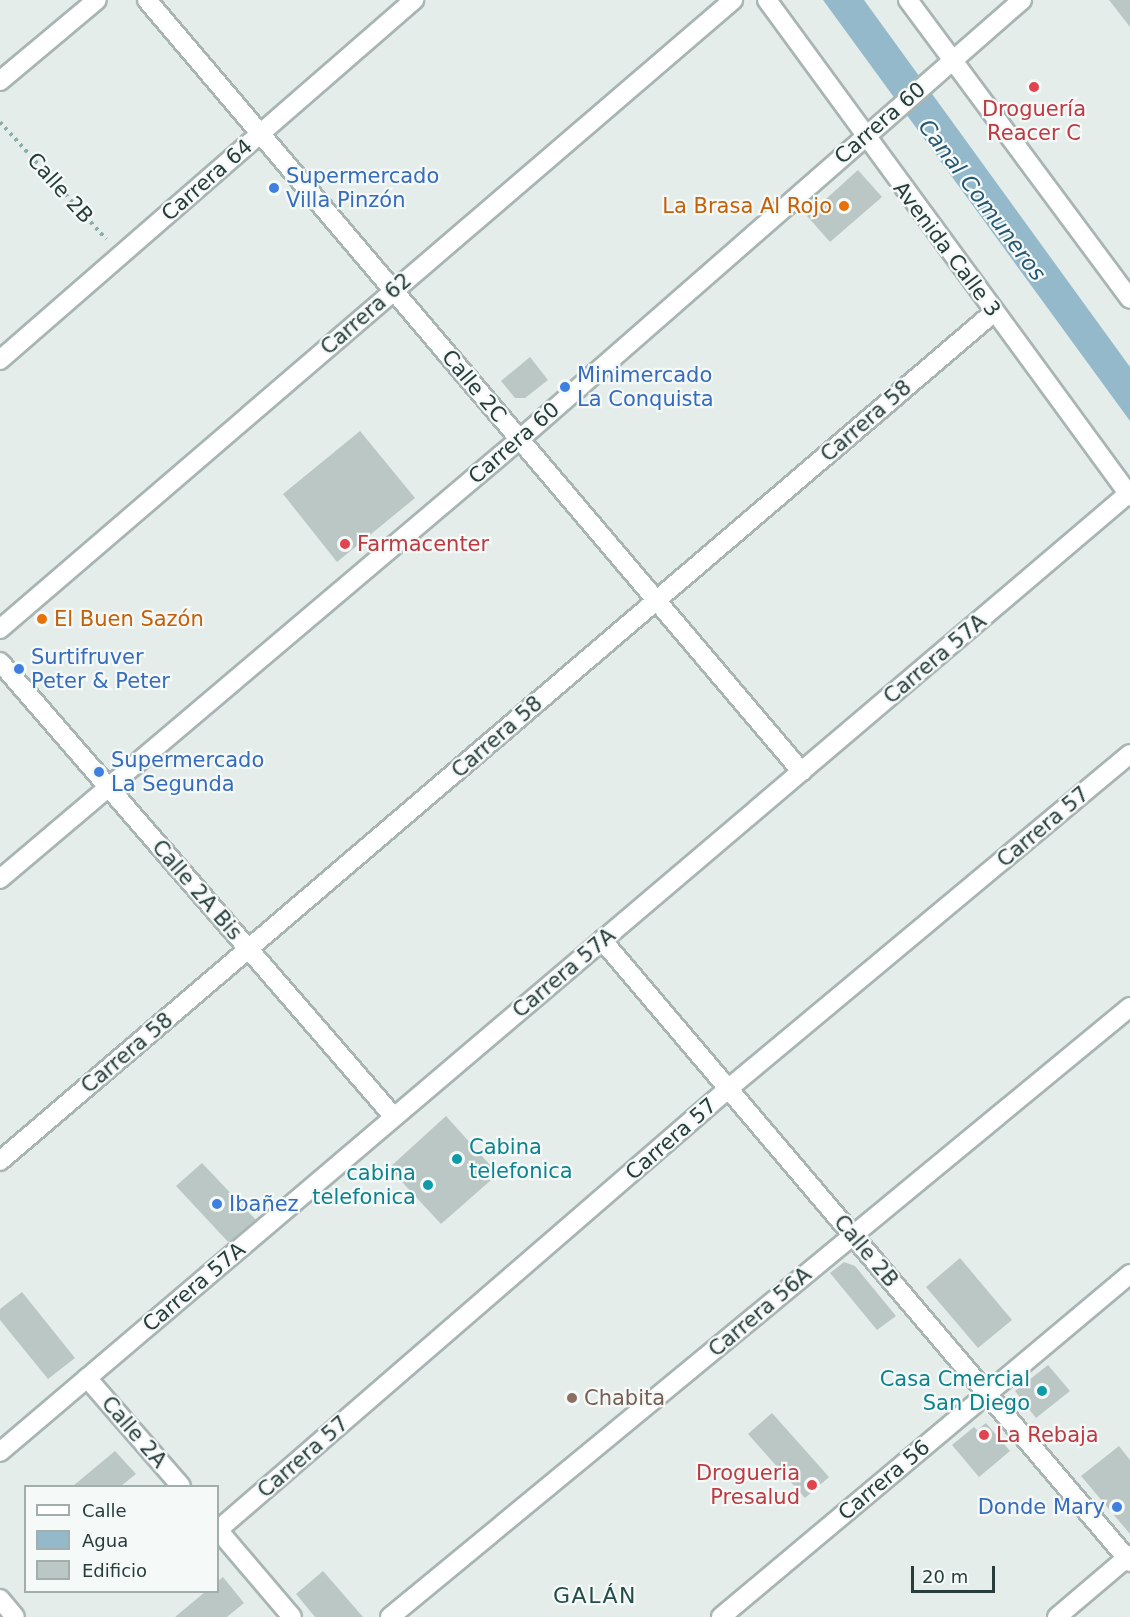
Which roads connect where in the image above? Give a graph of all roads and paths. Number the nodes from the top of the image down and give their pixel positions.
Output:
1 (96, 0) edge
2 (147, 0) edge
3 (414, 0) edge
4 (733, 0) edge
5 (767, 0) edge
6 (908, 0) edge
7 (1022, 0) edge
8 (951, 62) junction
9 (0, 81) edge
10 (0, 122) edge
11 (260, 134) junction
12 (864, 137) junction
13 (120, 255) junction
14 (394, 291) junction
15 (1130, 299) edge
16 (994, 312) junction
17 (0, 360) edge
18 (520, 439) junction
19 (1129, 495) edge
20 (656, 600) junction
21 (0, 629) edge
22 (0, 662) edge
23 (1130, 754) edge
24 (802, 772) junction
25 (109, 788) junction
26 (0, 879) edge
27 (602, 940) junction
28 (249, 949) junction
29 (1130, 1007) edge
30 (728, 1089) junction
31 (394, 1117) junction
32 (0, 1161) edge
33 (853, 1235) junction
34 (1130, 1274) edge
35 (87, 1378) junction
36 (987, 1394) junction
37 (0, 1452) edge
38 (179, 1485) edge
39 (219, 1529) edge
40 (219, 1531) edge
41 (1129, 1558) edge
42 (0, 1599) edge
43 (15, 1617) edge
44 (292, 1617) edge
45 (390, 1617) edge
46 (721, 1617) edge
47 (1057, 1617) edge

1 - 9 street
2 - 11 street, Calle 2C
3 - 11 street, Carrera 64
4 - 14 street, Carrera 62
5 - 12 street, Avenida Calle 3
6 - 8 street
7 - 8 street, Carrera 60
8 - 12 street, Carrera 60
8 - 15 street
10 - 13 path, Calle 2B
11 - 13 street, Carrera 64
11 - 14 street, Calle 2C
12 - 16 street, Avenida Calle 3
12 - 18 street, Carrera 60
13 - 17 street, Carrera 64
14 - 18 street, Calle 2C
14 - 21 street, Carrera 62
16 - 19 street, Avenida Calle 3
16 - 20 street, Carrera 58
18 - 20 street, Calle 2C
18 - 25 street, Carrera 60
19 - 24 street, Carrera 57A
20 - 24 street, Calle 2C
20 - 28 street, Carrera 58
22 - 25 street, Calle 2A Bis
23 - 30 street, Carrera 57
24 - 27 street, Carrera 57A
25 - 26 street, Carrera 60
25 - 28 street, Calle 2A Bis
27 - 30 street, Calle 2B
27 - 31 street, Carrera 57A
28 - 31 street, Calle 2A Bis
28 - 32 street, Carrera 58
29 - 33 street, Carrera 56A
30 - 33 street, Calle 2B
30 - 39 street, Carrera 57
31 - 35 street, Carrera 57A
33 - 36 street, Calle 2B
33 - 45 street, Carrera 56A
34 - 36 street, Carrera 56
35 - 37 street, Carrera 57A
35 - 38 street, Calle 2A
36 - 41 street, Calle 2B
36 - 46 street, Carrera 56
40 - 44 street
41 - 47 street
42 - 43 street

